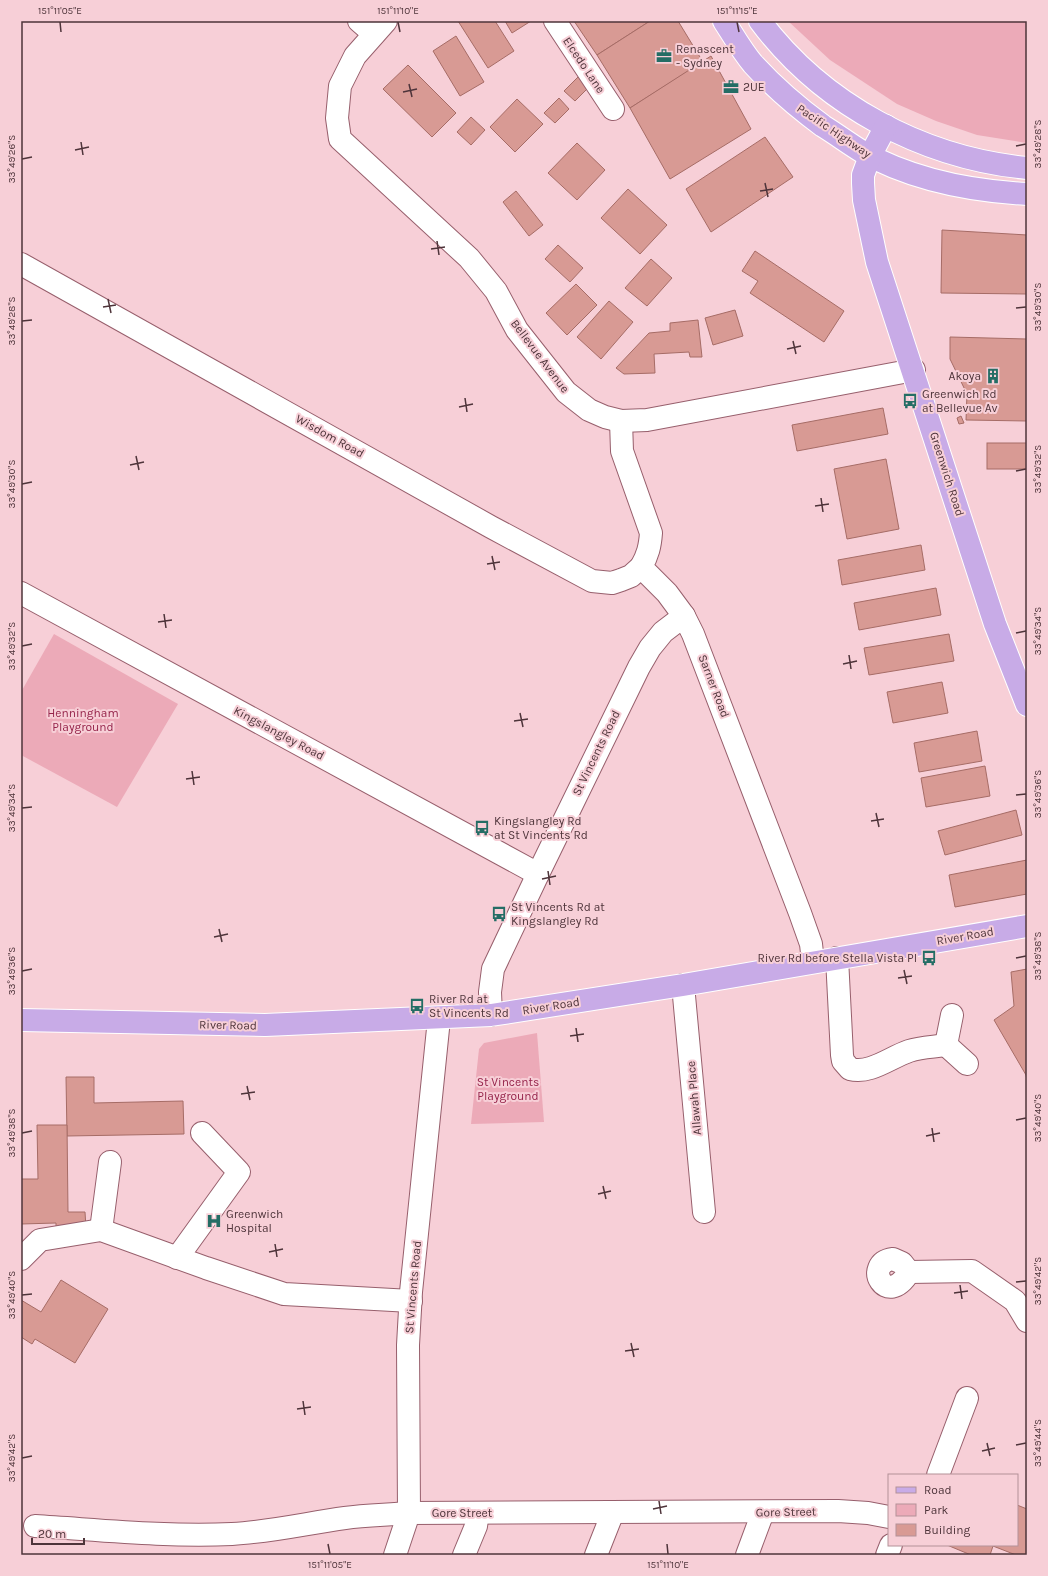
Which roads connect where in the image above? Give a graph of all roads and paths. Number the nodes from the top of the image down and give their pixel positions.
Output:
1 (554, 21) edge
2 (724, 21) edge
3 (760, 21) edge
4 (373, 25) edge
5 (613, 109) dead end
6 (886, 126) junction
7 (870, 156) junction
8 (1027, 168) edge
9 (1027, 194) edge
10 (21, 264) edge
11 (914, 370) junction
12 (621, 421) junction
13 (641, 567) junction
14 (21, 593) edge
15 (684, 616) junction
16 (1027, 706) edge
17 (538, 874) junction
18 (1027, 926) edge
19 (837, 958) junction
20 (813, 962) junction
21 (683, 985) junction
22 (952, 1015) dead end
23 (491, 1016) junction
24 (439, 1019) junction
25 (21, 1020) edge
26 (946, 1045) junction
27 (967, 1064) dead end
28 (202, 1133) dead end
29 (110, 1162) dead end
30 (704, 1212) dead end
31 (101, 1230) junction
32 (177, 1258) junction
33 (21, 1259) edge
34 (909, 1272) dead end
35 (411, 1301) junction
36 (1027, 1321) edge
37 (967, 1398) dead end
38 (938, 1474) edge
39 (613, 1512) junction
40 (763, 1512) junction
41 (409, 1513) junction
42 (478, 1513) junction
43 (888, 1517) edge
44 (35, 1526) dead end
45 (395, 1555) edge
46 (464, 1555) edge
47 (596, 1555) edge
48 (747, 1555) edge

1 - 5 street, Elcedo Lane
2 - 7 main road, Pacific Highway
3 - 6 main road
4 - 12 street, Bellevue Avenue
6 - 7 main road, Greenwich Road
6 - 8 main road
7 - 9 main road, Pacific Highway
7 - 11 main road, Greenwich Road
10 - 13 street, Wisdom Road
11 - 12 street, Bellevue Avenue
11 - 16 main road, Greenwich Road
12 - 13 street
13 - 15 street, Sarner Road
14 - 17 street, Kingslangley Road
15 - 17 street, St Vincents Road
15 - 20 street, Sarner Road
17 - 23 street, St Vincents Road
18 - 19 main road, River Road
19 - 20 main road, River Road
19 - 26 street
20 - 21 main road, River Road
21 - 23 main road, River Road
21 - 30 street, Allawah Place
22 - 26 street
23 - 24 main road, River Road
24 - 25 main road, River Road
24 - 35 street, St Vincents Road
26 - 27 street
28 - 32 street
29 - 31 street
31 - 32 street
31 - 33 street
32 - 35 street
34 - 36 street
35 - 41 street, St Vincents Road
37 - 38 street
39 - 40 street, Gore Street
39 - 42 street, Gore Street
39 - 47 street
40 - 43 street, Gore Street
40 - 48 street
41 - 42 street, Gore Street
41 - 44 street, Gore Street
41 - 45 street, St Vincents Road
42 - 46 street

